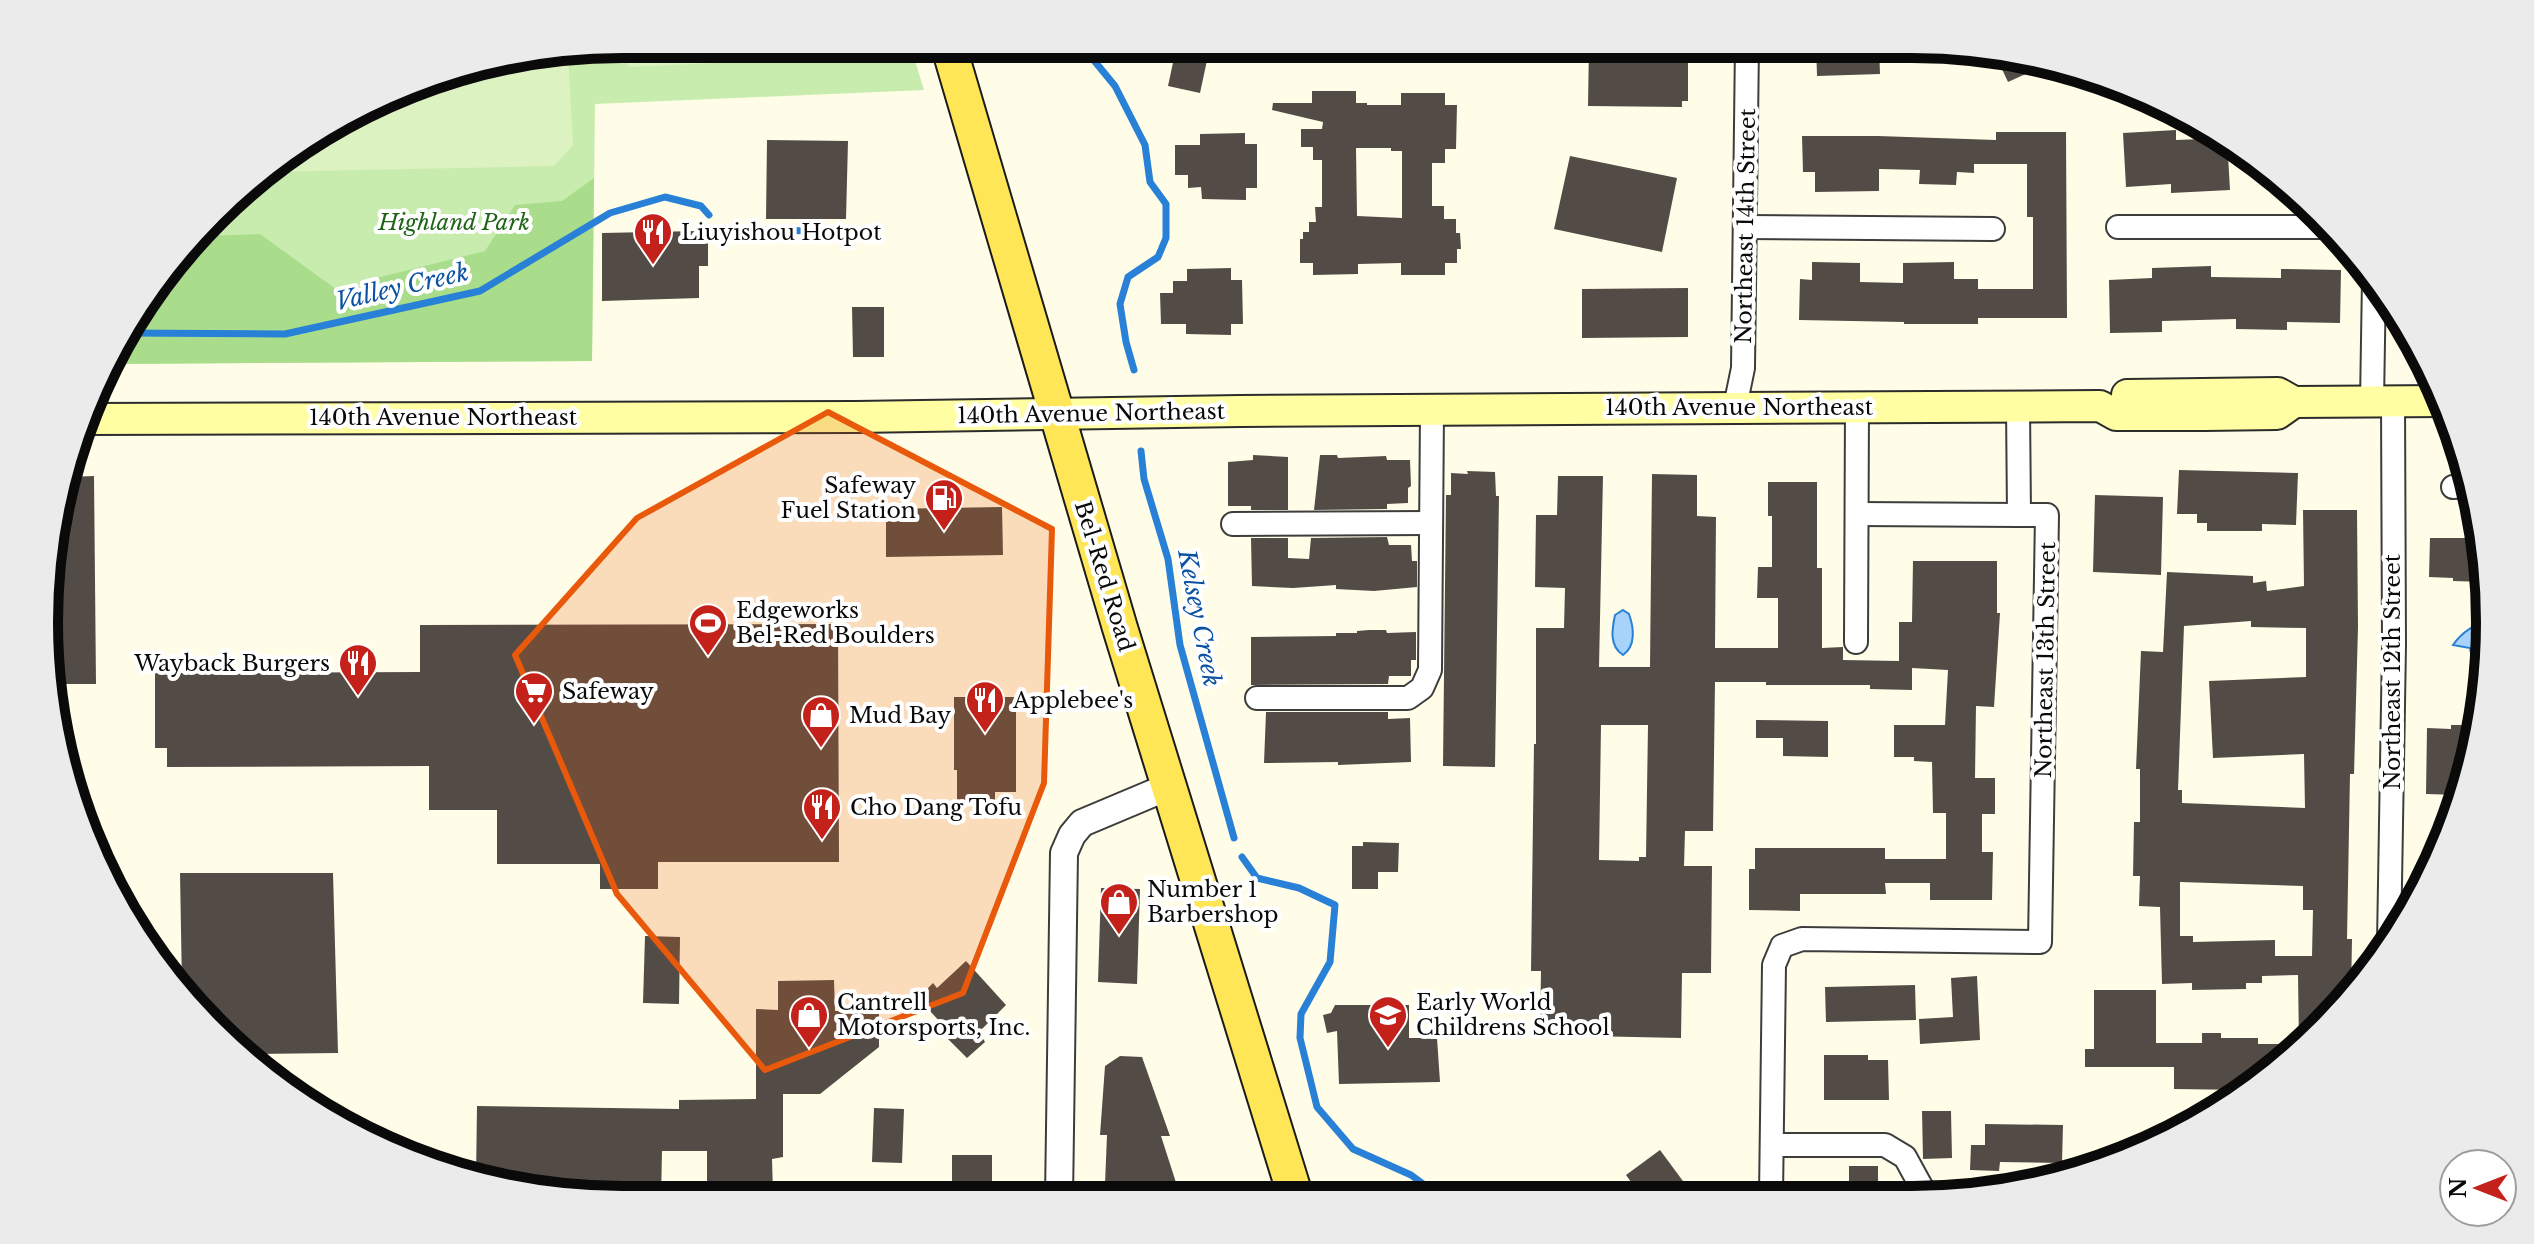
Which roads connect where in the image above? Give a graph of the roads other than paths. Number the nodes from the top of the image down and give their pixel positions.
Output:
1 (952, 58) edge
2 (1747, 58) edge
3 (1745, 227) junction
4 (2118, 227) dead end
5 (2315, 227) edge
6 (1993, 229) dead end
7 (2376, 302) edge
8 (2431, 401) edge
9 (2383, 402) junction
10 (1857, 406) junction
11 (2018, 406) junction
12 (1735, 407) junction
13 (1432, 409) junction
14 (1056, 414) junction
15 (96, 419) edge
16 (1857, 514) junction
17 (2019, 515) junction
18 (1431, 523) junction
19 (1233, 524) dead end
20 (1856, 642) dead end
21 (1257, 698) dead end
22 (1170, 786) junction
23 (2389, 921) edge
24 (1772, 1145) junction
25 (1059, 1186) edge
26 (1292, 1186) edge
27 (1771, 1186) edge
28 (1921, 1186) edge

1 - 14 main road, Bel-Red Road
2 - 3 street, Northeast 14th Street
3 - 6 street
3 - 12 street, Northeast 14th Street
4 - 5 street
7 - 9 street, Northeast 12th Street
8 - 9 main road, 140th Avenue Northeast
9 - 11 main road, 140th Avenue Northeast
9 - 23 street, Northeast 12th Street
10 - 11 main road, 140th Avenue Northeast
10 - 12 main road, 140th Avenue Northeast
10 - 16 street
11 - 17 street, Northeast 13th Street
12 - 13 main road, 140th Avenue Northeast
13 - 14 main road, 140th Avenue Northeast
13 - 18 street
14 - 15 main road, 140th Avenue Northeast
14 - 22 main road, Bel-Red Road
16 - 17 street
16 - 20 street
17 - 24 street, Northeast 13th Street
18 - 19 street
18 - 21 street
22 - 25 street
22 - 26 main road, Bel-Red Road
24 - 27 street
24 - 28 street

